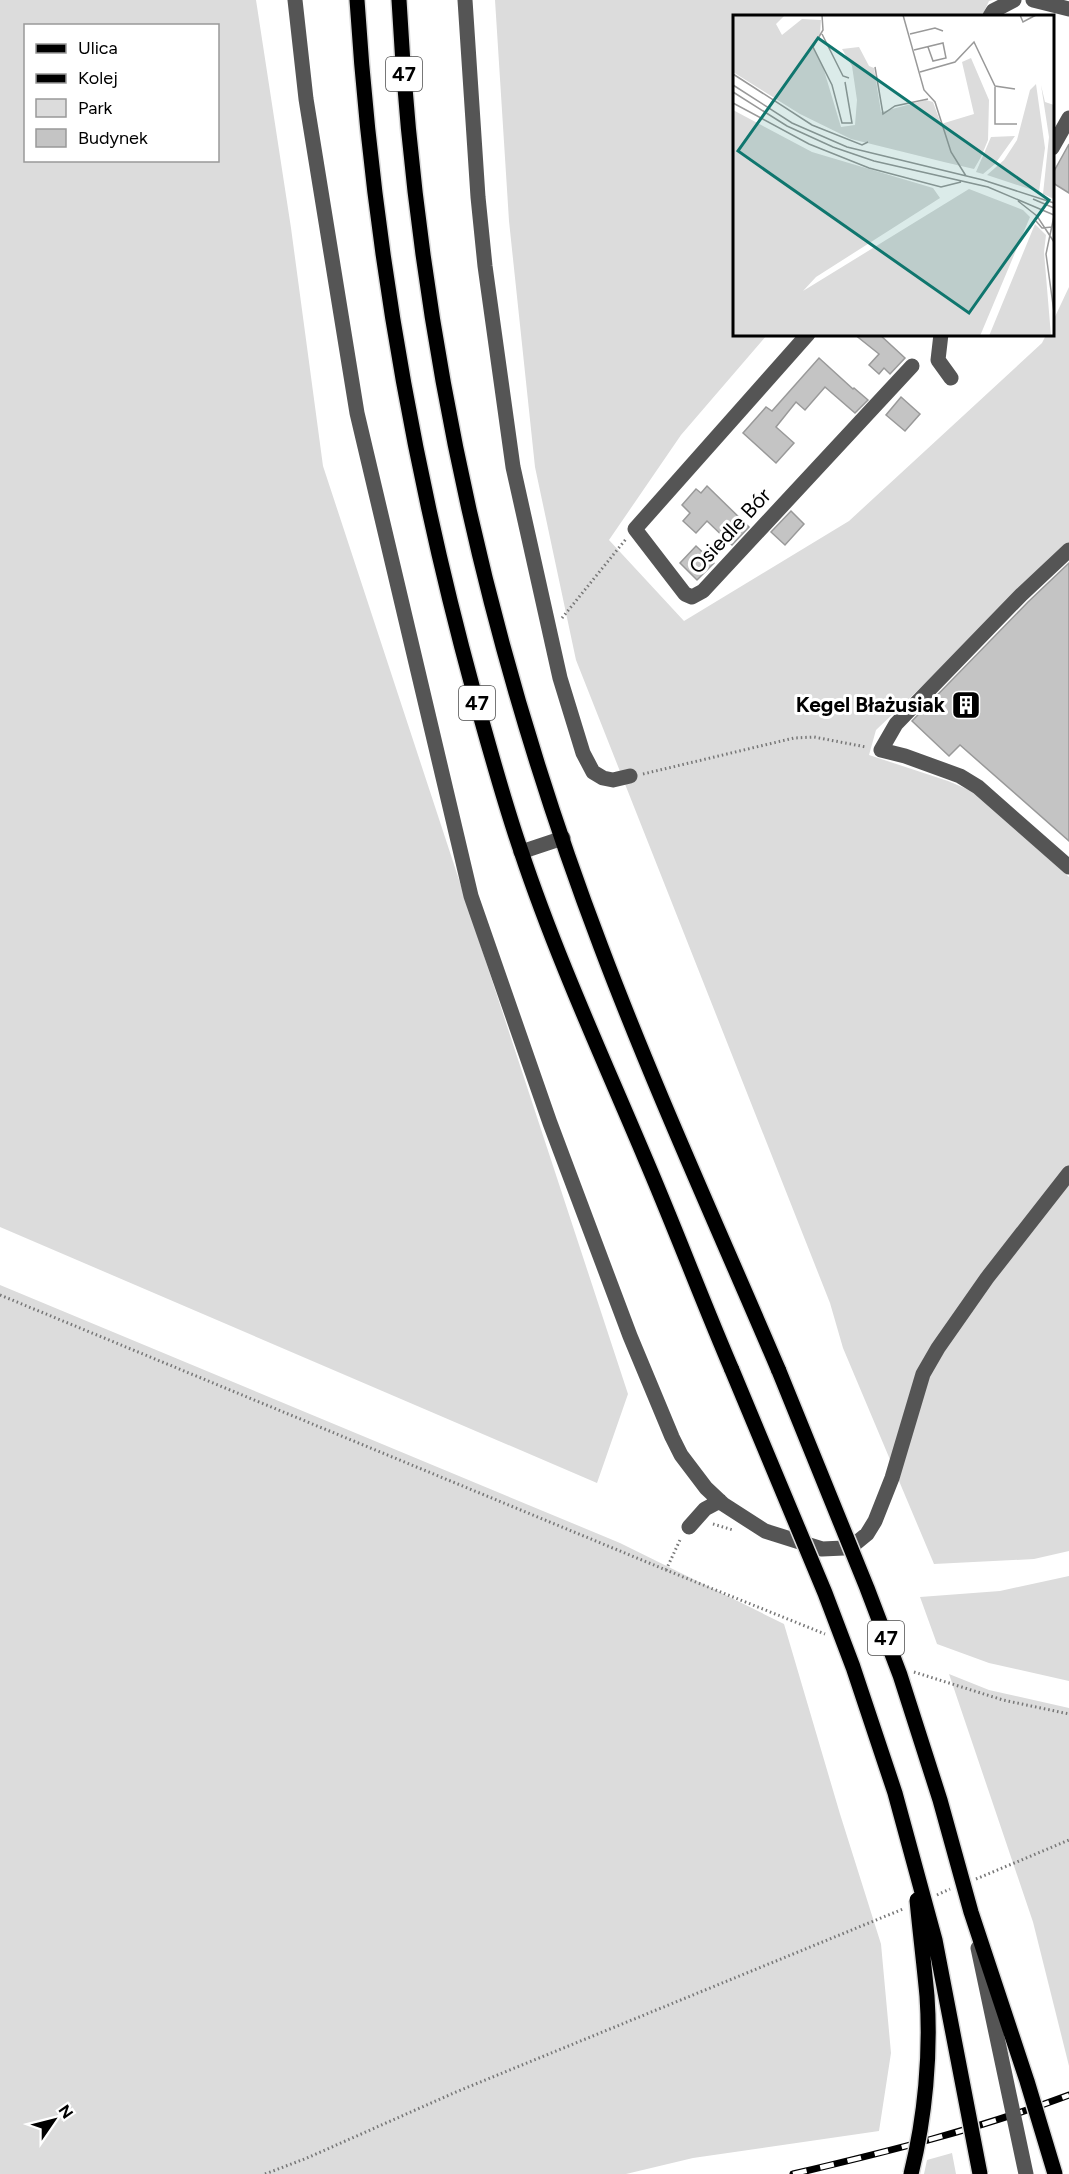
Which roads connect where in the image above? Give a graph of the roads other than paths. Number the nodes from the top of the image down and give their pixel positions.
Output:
1 (295, 0) edge
2 (357, 0) edge
3 (399, 0) edge
4 (465, 0) edge
5 (1014, 0) edge
6 (1034, 0) edge
7 (1069, 9) edge
8 (990, 15) edge
9 (1069, 118) edge
10 (1054, 146) edge
11 (806, 336) edge
12 (941, 336) edge
13 (912, 366) dead end
14 (951, 378) dead end
15 (1069, 550) edge
16 (630, 776) road end
17 (563, 838) junction
18 (521, 852) junction
19 (1069, 867) edge
20 (1069, 1173) edge
21 (720, 1501) junction
22 (689, 1527) road end
23 (912, 1855) junction
24 (971, 1912) junction
25 (911, 2174) edge
26 (980, 2174) edge
27 (1026, 2174) edge
28 (1055, 2174) edge

1 - 21 street
2 - 18 main road, 47
3 - 17 main road, 47
4 - 16 street
5 - 8 street
6 - 7 street
9 - 10 street
11 - 13 street, Osiedle Bór
12 - 14 street
15 - 19 street
17 - 18 street
17 - 24 main road, 47, bridge
18 - 23 main road, 47, bridge
20 - 21 street
21 - 22 street
23 - 25 main road, 47, bridge
23 - 26 main road, bridge
24 - 27 street, bridge
24 - 28 main road, 47, bridge

